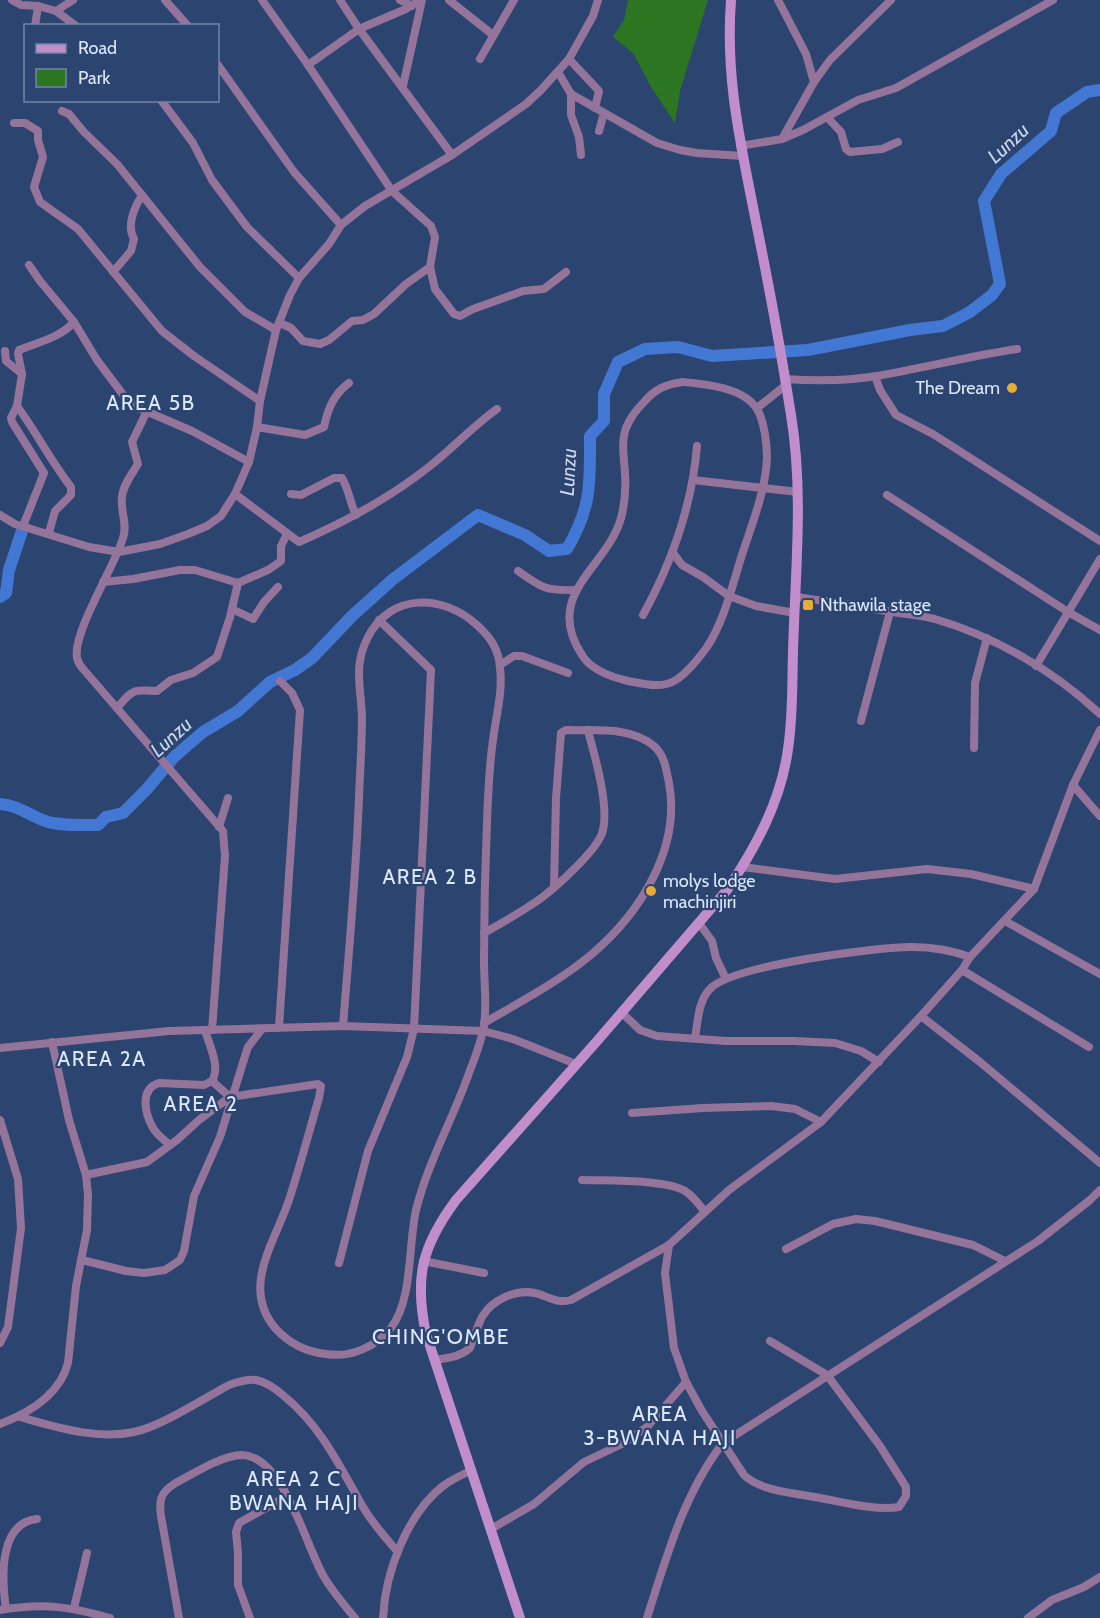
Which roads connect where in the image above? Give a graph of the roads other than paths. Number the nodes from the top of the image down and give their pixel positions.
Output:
1 (12, 0) edge
2 (72, 0) edge
3 (165, 0) edge
4 (262, 0) edge
5 (340, 0) edge
6 (400, 0) edge
7 (421, 0) edge
8 (450, 0) edge
9 (514, 0) edge
10 (598, 0) edge
11 (731, 0) edge
12 (778, 0) edge
13 (891, 0) edge
14 (1053, 0) edge
15 (38, 6) junction
16 (412, 6) junction
17 (56, 11) junction
18 (35, 24) edge
19 (73, 24) edge
20 (186, 24) edge
21 (359, 29) junction
22 (493, 35) junction
23 (480, 59) dead end
24 (568, 59) junction
25 (308, 65) junction
26 (219, 66) edge
27 (558, 72) junction
28 (814, 82) junction
29 (403, 86) junction
30 (570, 94) junction
31 (163, 102) edge
32 (595, 108) junction
33 (62, 111) dead end
34 (604, 113) junction
35 (827, 117) junction
36 (14, 123) dead end
37 (600, 131) dead end
38 (782, 139) junction
39 (898, 142) dead end
40 (741, 151) junction
41 (452, 155) junction
42 (581, 155) dead end
43 (392, 190) junction
44 (142, 195) junction
45 (341, 225) junction
46 (29, 265) dead end
47 (430, 267) junction
48 (113, 272) junction
49 (566, 272) dead end
50 (299, 278) junction
51 (74, 322) junction
52 (278, 327) junction
53 (1017, 349) dead end
54 (5, 351) dead end
55 (22, 374) junction
56 (875, 376) junction
57 (349, 382) dead end
58 (785, 382) junction
59 (260, 401) junction
60 (17, 406) junction
61 (757, 408) junction
62 (497, 409) dead end
63 (147, 411) junction
64 (257, 427) junction
65 (697, 446) dead end
66 (249, 462) junction
67 (693, 480) junction
68 (762, 488) junction
69 (798, 492) junction
70 (235, 494) junction
71 (291, 494) dead end
72 (887, 495) dead end
73 (356, 515) junction
74 (1, 518) edge
75 (23, 526) junction
76 (49, 533) junction
77 (287, 534) junction
78 (1100, 541) edge
79 (118, 552) junction
80 (673, 553) junction
81 (1100, 559) edge
82 (518, 571) dead end
83 (103, 582) junction
84 (238, 583) junction
85 (278, 587) dead end
86 (576, 590) junction
87 (729, 596) junction
88 (796, 597) junction
89 (232, 609) junction
90 (890, 612) junction
91 (1068, 612) junction
92 (795, 614) junction
93 (642, 615) dead end
94 (379, 620) junction
95 (1100, 630) edge
96 (987, 638) junction
97 (500, 665) junction
98 (1036, 666) junction
99 (568, 673) dead end
100 (280, 681) dead end
101 (117, 708) junction
102 (1100, 714) edge
103 (861, 722) dead end
104 (1100, 730) edge
105 (588, 731) junction
106 (974, 748) dead end
107 (1073, 784) junction
108 (228, 798) dead end
109 (1100, 816) edge
110 (219, 827) junction
111 (742, 867) junction
112 (554, 886) junction
113 (1034, 889) junction
114 (1005, 921) junction
115 (699, 923) junction
116 (484, 933) junction
117 (970, 957) junction
118 (962, 970) junction
119 (1100, 974) edge
120 (726, 979) junction
121 (621, 1012) junction
122 (921, 1016) junction
123 (343, 1026) junction
124 (484, 1027) junction
125 (279, 1028) junction
126 (262, 1029) junction
127 (414, 1029) junction
128 (208, 1030) junction
129 (695, 1038) junction
130 (52, 1042) junction
131 (1089, 1047) dead end
132 (0, 1048) edge
133 (879, 1062) junction
134 (576, 1064) junction
135 (212, 1081) junction
136 (232, 1097) junction
137 (632, 1113) dead end
138 (0, 1120) edge
139 (821, 1122) junction
140 (171, 1145) junction
141 (1100, 1163) edge
142 (86, 1175) junction
143 (582, 1180) dead end
144 (1100, 1190) edge
145 (705, 1212) junction
146 (669, 1245) junction
147 (786, 1249) dead end
148 (82, 1260) junction
149 (423, 1261) junction
150 (1005, 1261) junction
151 (339, 1263) dead end
152 (484, 1273) dead end
153 (420, 1298) junction
154 (405, 1300) junction
155 (770, 1341) dead end
156 (0, 1343) edge
157 (435, 1360) junction
158 (827, 1376) junction
159 (686, 1382) junction
160 (20, 1416) junction
161 (0, 1424) edge
162 (723, 1443) junction
163 (471, 1470) junction
164 (287, 1496) junction
165 (37, 1519) dead end
166 (491, 1529) junction
167 (397, 1551) junction
168 (87, 1553) dead end
169 (1100, 1577) edge
170 (74, 1608) junction
171 (3, 1609) edge
172 (110, 1618) edge
173 (178, 1618) edge
174 (250, 1618) edge
175 (355, 1618) edge
176 (383, 1618) edge
177 (520, 1618) edge
178 (647, 1618) edge
179 (1028, 1618) edge

1 - 15 street
2 - 17 street
3 - 20 street
4 - 25 street
5 - 21 street
6 - 16 street
7 - 16 street
7 - 29 street
8 - 22 street
9 - 22 street
10 - 24 street
11 - 40 main road
12 - 28 street
13 - 28 street
14 - 35 street
15 - 17 street
15 - 18 street
16 - 21 street
17 - 19 street
21 - 25 street
21 - 29 street
22 - 23 street
24 - 27 street
24 - 32 street
25 - 43 street
26 - 45 street
27 - 30 street
27 - 41 street
28 - 38 street
29 - 41 street
30 - 32 street
30 - 42 street
31 - 50 street
32 - 34 street
33 - 44 street
34 - 37 street
34 - 40 street
35 - 38 street
35 - 39 street
36 - 48 street
38 - 40 street
40 - 58 main road
41 - 43 street
43 - 45 street
43 - 47 street
44 - 48 street
44 - 52 street
45 - 50 street
46 - 51 street
47 - 49 street
47 - 52 street
48 - 59 street
50 - 52 street
51 - 55 street
51 - 63 street
52 - 59 street
53 - 56 street
54 - 55 street
55 - 60 street
56 - 58 street
56 - 78 street
57 - 64 street
58 - 61 street
58 - 69 main road
59 - 64 street
60 - 75 street
60 - 76 street
61 - 68 street
61 - 86 street
62 - 73 street
63 - 66 street
63 - 79 street
64 - 66 street
65 - 67 street
66 - 70 street
67 - 68 street
67 - 80 street
68 - 69 street
68 - 87 street
69 - 88 main road
70 - 77 street
70 - 79 street
71 - 73 street
72 - 91 street
73 - 77 street
74 - 75 street
75 - 76 street
76 - 79 street
77 - 84 street
79 - 83 street
80 - 87 street
80 - 93 street
81 - 91 street
82 - 86 street
83 - 84 street
83 - 101 street
84 - 89 street
85 - 89 street
86 - 87 street
87 - 92 street
88 - 90 street
88 - 92 main road
89 - 101 street
90 - 96 street
90 - 103 street
91 - 95 street
91 - 98 street
92 - 111 main road
94 - 97 street
94 - 123 street
94 - 127 street
96 - 98 street
96 - 106 street
97 - 99 street
97 - 116 street
98 - 102 street
100 - 125 street
101 - 110 street
104 - 107 street
105 - 112 street
105 - 112 street
105 - 124 street
107 - 109 street
107 - 113 street
108 - 110 street
110 - 128 street
111 - 113 street
111 - 115 main road
112 - 116 street
113 - 114 street
114 - 117 street
114 - 119 street
115 - 120 street
115 - 121 main road
116 - 124 street
117 - 118 street
117 - 120 street
118 - 122 street
118 - 131 street
120 - 129 street
121 - 129 street
121 - 134 main road
122 - 133 street
122 - 141 street
123 - 125 street
123 - 127 street
124 - 127 street
124 - 134 street
124 - 154 street
125 - 126 street
126 - 128 street
126 - 136 street
127 - 151 street
128 - 130 street
128 - 135 street
129 - 133 street
130 - 132 street
130 - 142 street
133 - 139 street
134 - 149 main road
135 - 136 street
135 - 140 street
136 - 140 street
136 - 148 street
136 - 154 street
137 - 139 street
138 - 156 street
139 - 145 street
140 - 142 street
142 - 148 street
143 - 145 street
144 - 150 street
145 - 146 street
146 - 157 street
146 - 159 street
147 - 150 street
148 - 160 street
149 - 152 street
149 - 153 main road
150 - 158 street
153 - 154 street
153 - 157 main road
155 - 158 street
157 - 163 main road
158 - 162 street
158 - 162 street
159 - 162 street
159 - 166 street
160 - 161 street
160 - 167 street
162 - 178 street
163 - 166 main road
163 - 167 street
164 - 173 street
164 - 174 street
164 - 175 street
165 - 171 street
166 - 177 main road
167 - 176 street
168 - 170 street
169 - 179 street
170 - 171 street
170 - 172 street

